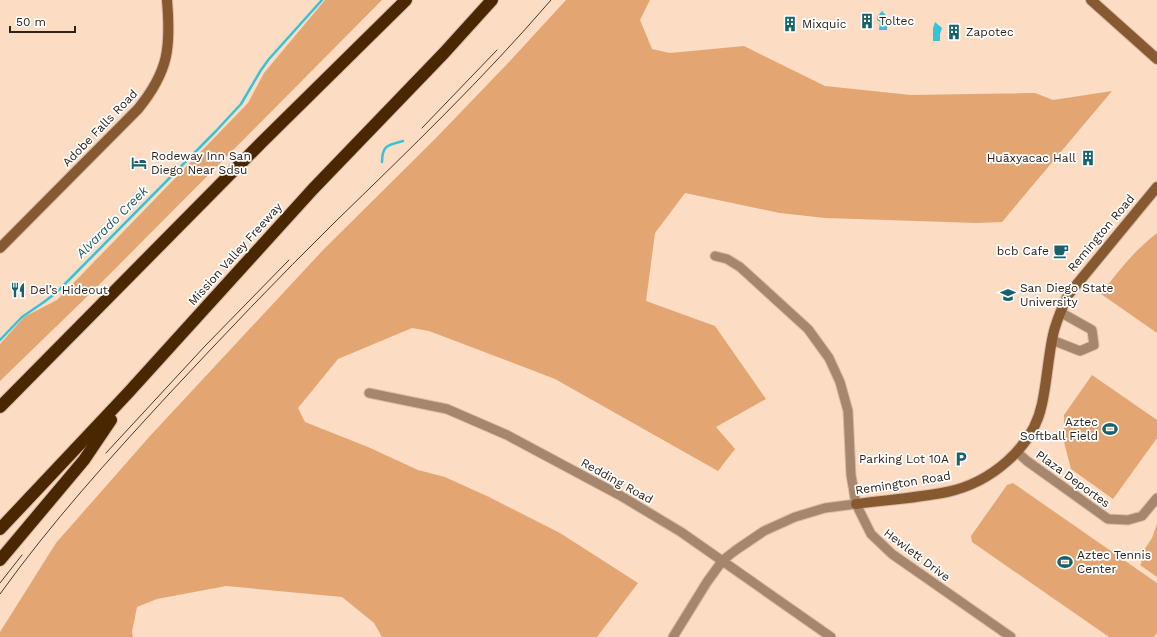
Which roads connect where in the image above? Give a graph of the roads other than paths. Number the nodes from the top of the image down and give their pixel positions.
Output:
1 (166, 0) edge
2 (406, 0) edge
3 (492, 0) edge
4 (1091, 0) edge
5 (1157, 59) edge
6 (1157, 186) edge
7 (0, 248) edge
8 (715, 256) dead end
9 (1060, 312) junction
10 (1052, 340) junction
11 (128, 393) junction
12 (369, 393) dead end
13 (2, 403) edge
14 (1017, 452) junction
15 (1157, 498) edge
16 (856, 504) junction
17 (0, 530) edge
18 (0, 560) edge
19 (723, 560) junction
20 (673, 637) edge
21 (831, 637) edge
22 (1011, 637) edge

1 - 7 street, Adobe Falls Road
2 - 13 highway
3 - 11 highway, Mission Valley Freeway
4 - 5 street
6 - 9 street, Remington Road
8 - 16 street, Hewlett Drive
9 - 10 street, Remington Road
9 - 10 street
10 - 14 street, Remington Road
11 - 17 highway, Mission Valley Freeway
11 - 18 highway
12 - 19 street, Redding Road
14 - 15 street, Plaza Deportes
14 - 16 street, Remington Road
16 - 19 street, Remington Road
16 - 22 street, Hewlett Drive
19 - 20 street, Remington Road
19 - 21 street, Redding Road

